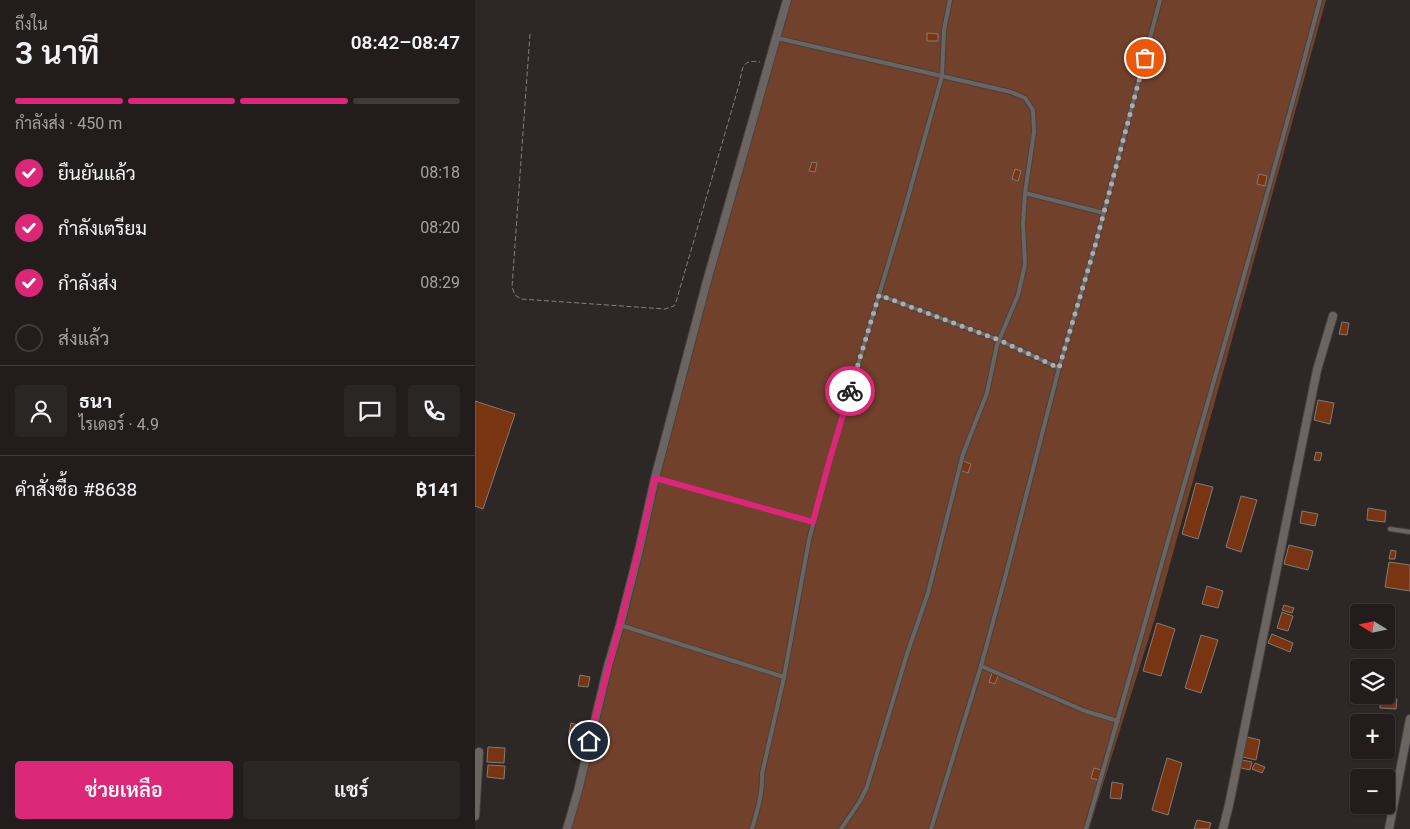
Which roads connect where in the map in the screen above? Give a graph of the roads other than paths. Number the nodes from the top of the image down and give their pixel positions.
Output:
1 (787, 0) edge
2 (950, 0) edge
3 (1160, 0) edge
4 (1320, 0) edge
5 (777, 38) junction
6 (943, 76) junction
7 (1025, 193) junction
8 (1104, 213) junction
9 (879, 295) junction
10 (1333, 316) dead end
11 (999, 340) junction
12 (1059, 368) junction
13 (655, 478) junction
14 (813, 522) junction
15 (1390, 529) dead end
16 (1410, 532) edge
17 (620, 624) junction
18 (981, 666) junction
19 (784, 677) junction
20 (1410, 719) edge
21 (1118, 721) junction
22 (479, 752) dead end
23 (475, 816) edge
24 (567, 829) edge
25 (751, 829) edge
26 (841, 829) edge
27 (931, 829) edge
28 (1086, 829) edge
29 (1223, 829) edge
30 (1389, 829) edge

1 - 5 street
2 - 6 lane
3 - 8 lane
4 - 21 lane
5 - 6 lane
5 - 13 street
6 - 7 lane
6 - 9 lane
7 - 8 lane
7 - 11 lane
8 - 12 lane
9 - 11 lane
9 - 14 lane
10 - 29 street
11 - 12 lane
11 - 26 lane
12 - 18 lane
13 - 14 lane
13 - 17 street
14 - 19 lane
15 - 16 lane
17 - 19 lane
17 - 24 street
18 - 21 lane
18 - 27 lane
19 - 25 lane
20 - 30 street
21 - 28 lane
22 - 23 street

